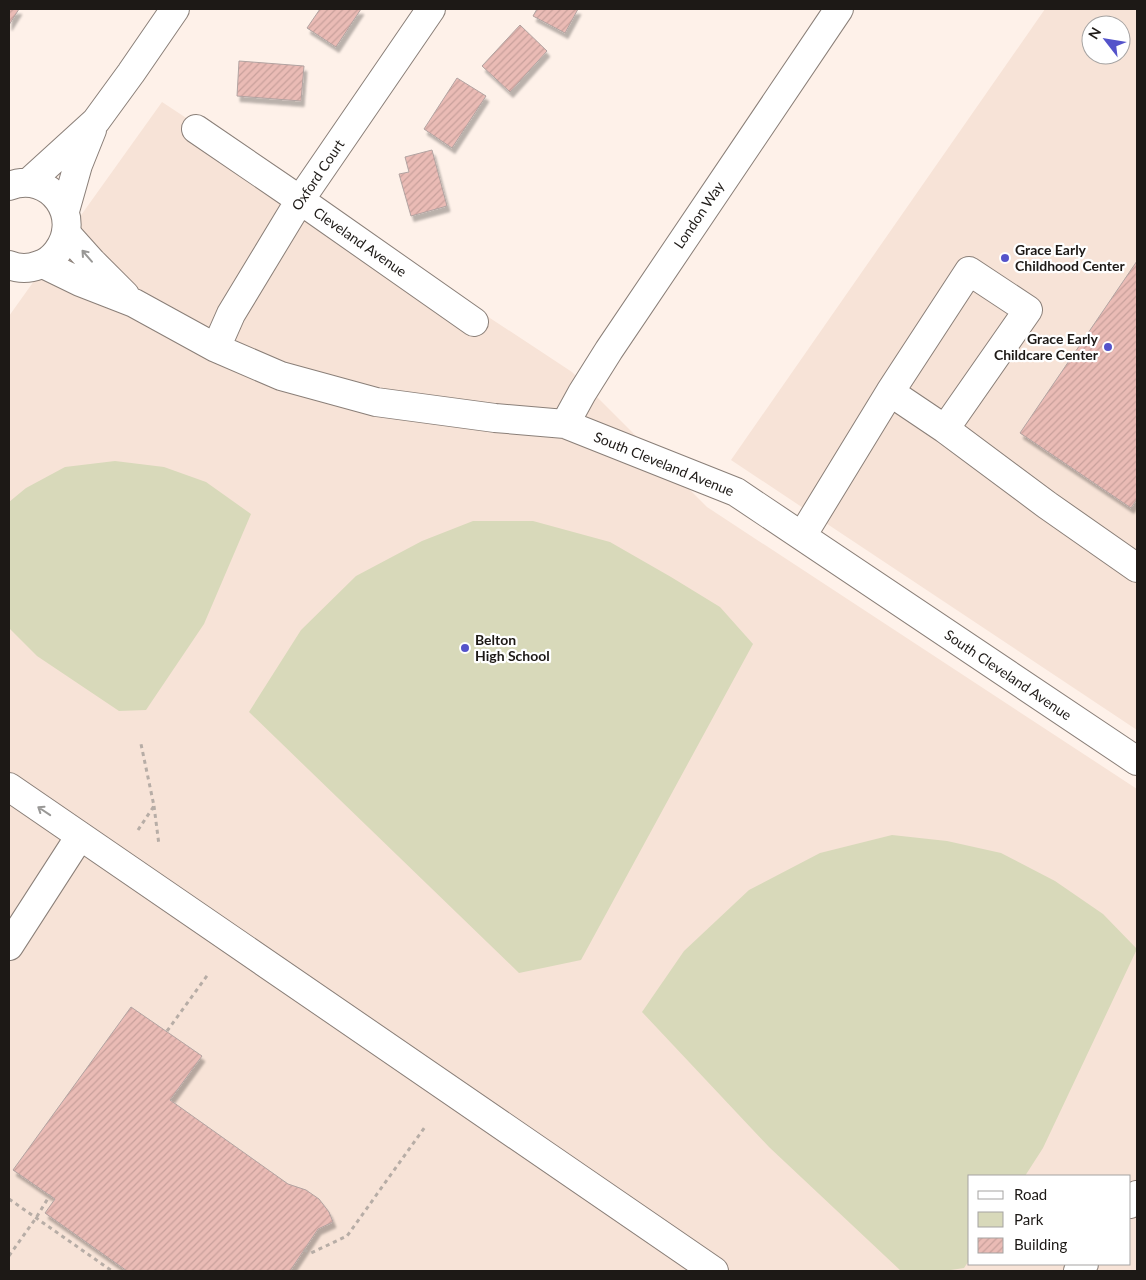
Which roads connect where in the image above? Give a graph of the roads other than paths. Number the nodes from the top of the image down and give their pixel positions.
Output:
1 (175, 9) edge
2 (431, 9) edge
3 (839, 9) edge
4 (96, 121) junction
5 (196, 129) dead end
6 (19, 184) edge
7 (300, 200) junction
8 (66, 222) junction
9 (42, 264) junction
10 (10, 267) edge
11 (134, 303) junction
12 (474, 322) dead end
13 (216, 348) junction
14 (890, 392) junction
15 (565, 424) junction
16 (945, 429) junction
17 (802, 536) junction
18 (1137, 568) edge
19 (1137, 761) edge
20 (9, 787) edge
21 (80, 836) junction
22 (9, 946) edge
23 (714, 1271) edge

1 - 4 street
2 - 7 street, Oxford Court
3 - 15 street, London Way
4 - 6 street
4 - 8 street
5 - 7 street, Cleveland Avenue
6 - 8 street, South Cleveland Avenue
7 - 12 street, Cleveland Avenue
7 - 13 street, Oxford Court
8 - 9 street
11 -> 8 street, South Cleveland Avenue
9 - 10 street
9 - 11 street, South Cleveland Avenue
11 - 13 street, South Cleveland Avenue
13 - 15 street, South Cleveland Avenue
14 - 16 street
14 - 16 street
14 - 17 street
15 - 17 street, South Cleveland Avenue
16 - 18 street
17 - 19 street, South Cleveland Avenue
21 -> 20 street
21 - 22 street
21 - 23 street

